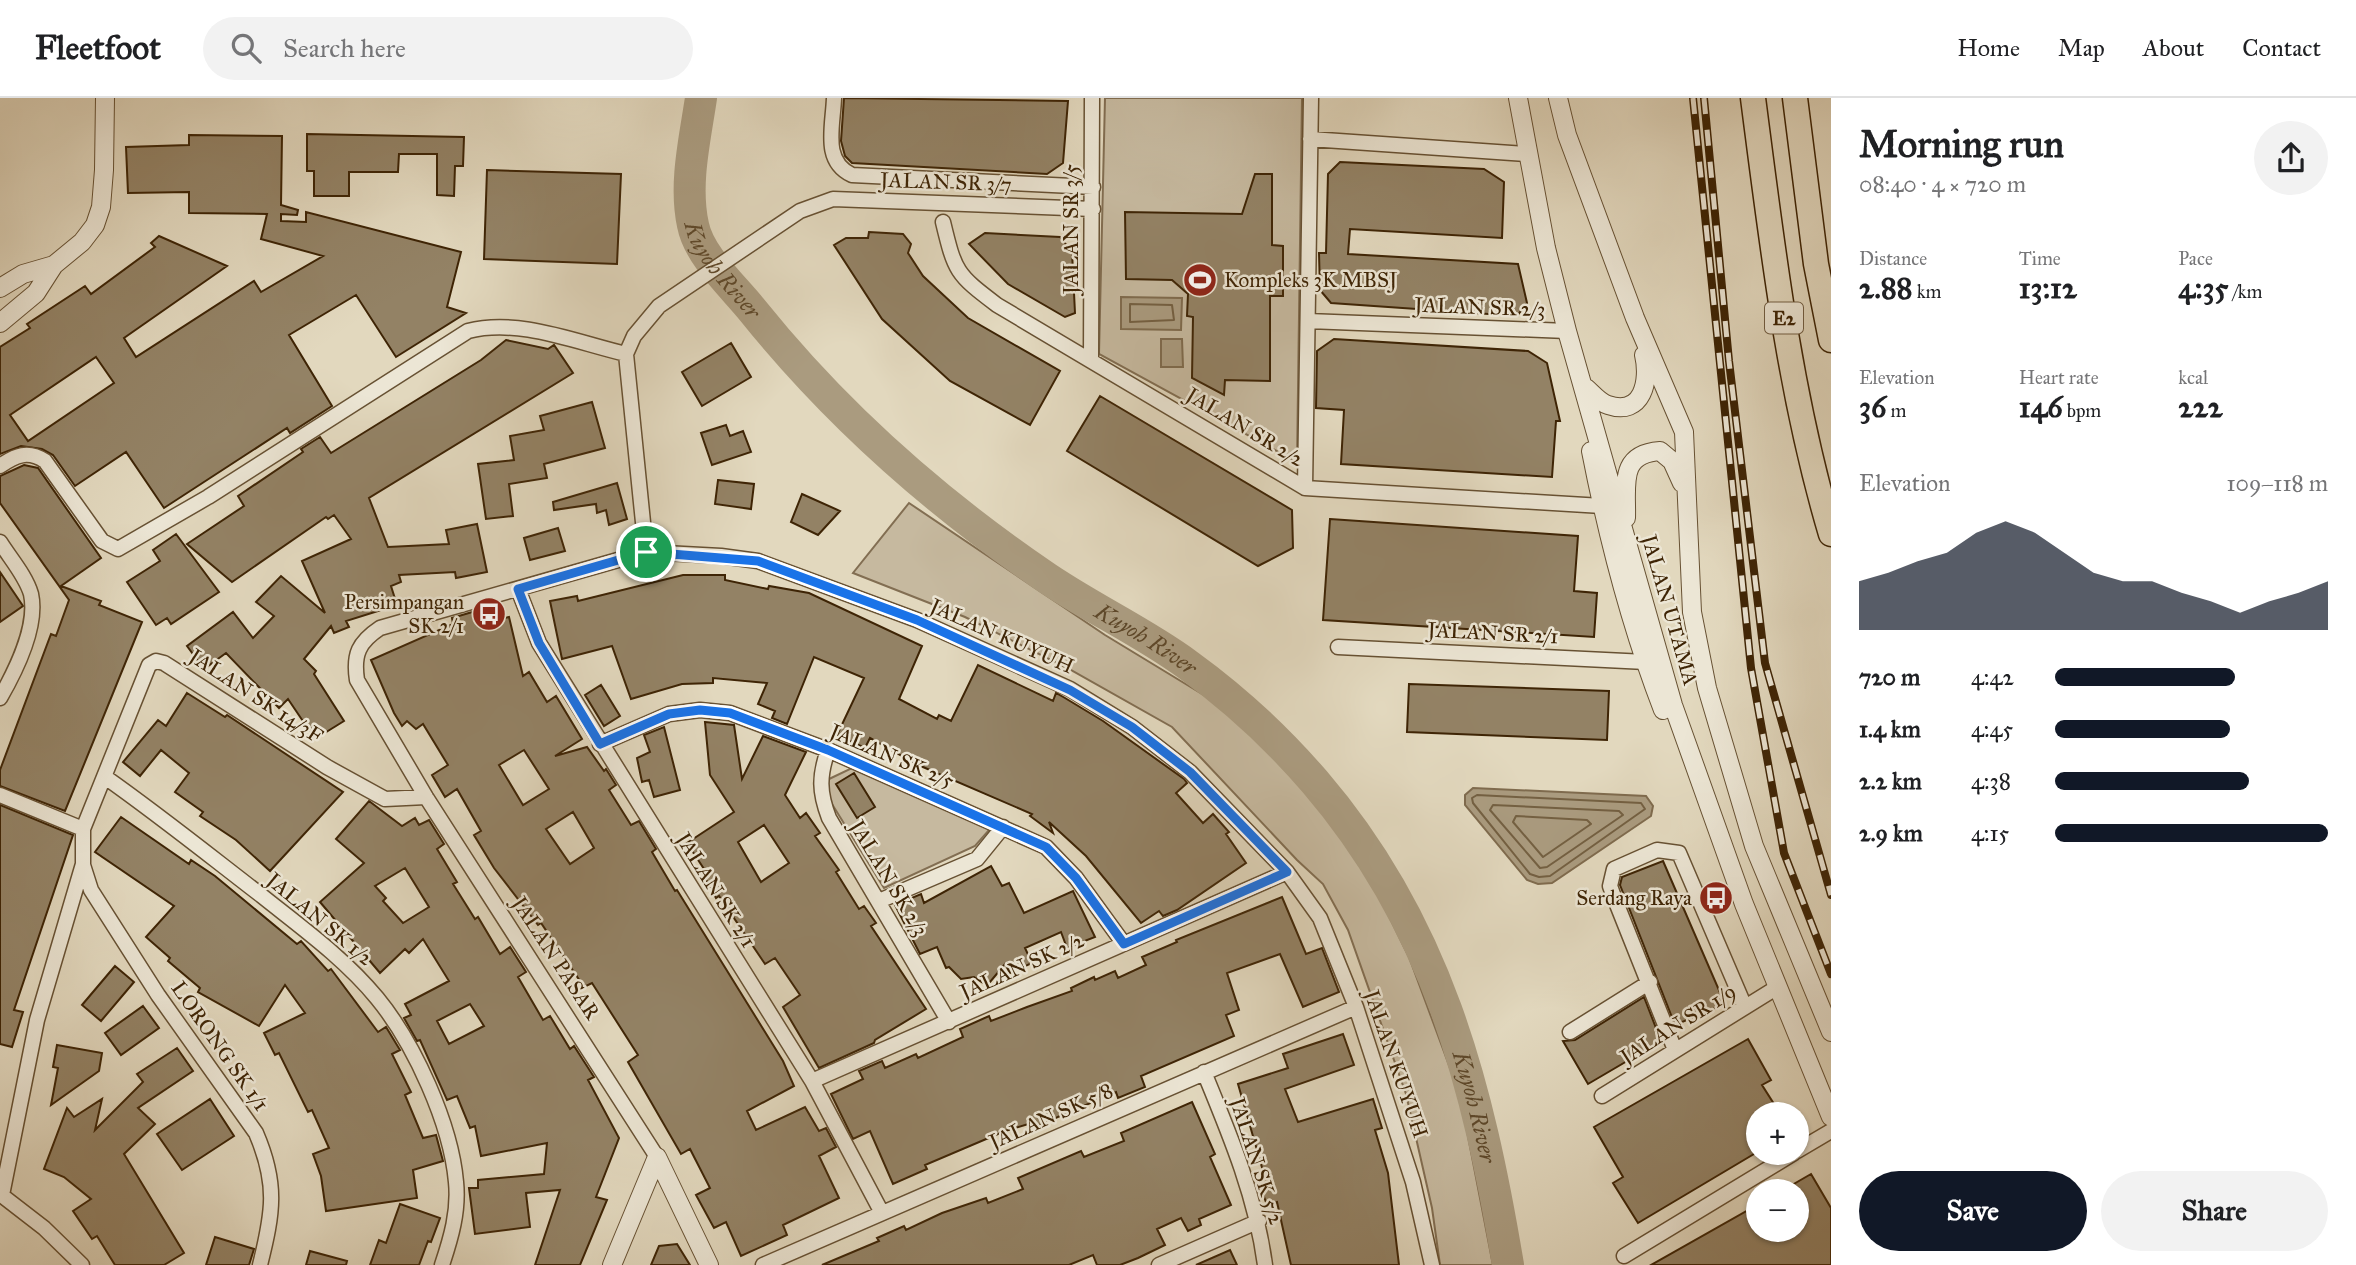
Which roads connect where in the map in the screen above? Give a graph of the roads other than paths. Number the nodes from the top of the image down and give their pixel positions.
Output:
1 (105, 98) edge
2 (834, 98) edge
3 (1092, 98) edge
4 (1311, 98) edge
5 (1518, 98) edge
6 (1558, 98) edge
7 (1753, 98) edge
8 (1795, 98) edge
9 (1310, 139) junction
10 (1527, 154) junction
11 (1093, 187) junction
12 (1093, 209) junction
13 (943, 222) dead end
14 (54, 265) junction
15 (0, 288) edge
16 (1636, 318) junction
17 (1308, 321) junction
18 (0, 323) edge
19 (1567, 331) junction
20 (1831, 340) edge
21 (626, 354) junction
22 (1091, 360) junction
23 (1586, 388) junction
24 (0, 466) edge
25 (1305, 488) junction
26 (1686, 491) junction
27 (1602, 506) junction
28 (1831, 534) edge
29 (1626, 536) junction
30 (0, 542) edge
31 (646, 552) junction
32 (518, 589) junction
33 (1338, 647) dead end
34 (1646, 662) junction
35 (357, 680) joint
36 (0, 698) edge
37 (600, 744) junction
38 (1687, 746) junction
39 (828, 750) junction
40 (105, 777) junction
41 (0, 795) edge
42 (426, 797) junction
43 (1003, 827) junction
44 (83, 829) junction
45 (83, 864) junction
46 (1287, 872) junction
47 (878, 901) junction
48 (1124, 944) junction
49 (1650, 982) junction
50 (1776, 988) junction
51 (1356, 1007) junction
52 (1745, 1007) junction
53 (949, 1022) junction
54 (1570, 1032) dead end
55 (1831, 1032) edge
56 (1675, 1050) junction
57 (1203, 1072) junction
58 (811, 1081) junction
59 (1602, 1096) dead end
60 (1831, 1117) edge
61 (1831, 1131) edge
62 (1809, 1144) edge
63 (657, 1157) junction
64 (1774, 1165) edge
65 (1, 1194) edge
66 (882, 1213) junction
67 (1259, 1221) junction
68 (1624, 1256) dead end
69 (82, 1265) edge
70 (260, 1265) edge
71 (442, 1265) edge
72 (612, 1265) edge
73 (709, 1265) edge
74 (763, 1265) edge
75 (1159, 1265) edge
76 (1265, 1265) edge
77 (1432, 1265) edge

1 - 14 street
2 - 11 street
3 - 11 street, JALAN SR 3/5
4 - 9 street
5 - 10 street, JALAN UTAMA
6 - 16 street, JALAN UTAMA
7 - 28 highway, E2
8 - 20 highway, E2
9 - 10 street
9 - 17 street
10 - 19 street, JALAN UTAMA
11 - 12 street, JALAN SR 3/5
12 - 21 street, JALAN SR 3/7
12 - 22 street, JALAN SR 3/5
13 - 22 street, JALAN SR 2/2
14 - 15 street
14 - 18 street
16 - 23 street
16 - 26 street, JALAN UTAMA
17 - 19 street, JALAN SR 2/3
17 - 25 street
19 - 23 street, JALAN UTAMA
21 - 24 street
21 - 31 street
22 - 25 street, JALAN SR 2/2
23 - 27 street
23 - 29 street, JALAN UTAMA
25 - 27 street, JALAN SR 2/2
26 - 29 street
26 - 55 street, JALAN UTAMA
27 - 34 street
29 - 38 street, JALAN UTAMA
30 - 36 street
31 - 32 street, JALAN KUYUH
31 - 46 street, JALAN KUYUH
32 - 35 street, JALAN KUYUH
32 - 37 street, JALAN SK 2/1
33 - 34 street, JALAN SR 2/1
34 - 38 street
35 - 42 street, JALAN PASAR
37 - 39 street, JALAN SK 2/5
37 - 58 street, JALAN SK 2/1
38 - 50 street, JALAN UTAMA
39 - 43 street, JALAN SK 2/5
39 - 47 street, JALAN SK 2/3
40 - 42 street, JALAN SK 14/3F
40 - 44 street, JALAN SK 14/3F
40 - 71 street, JALAN SK 1/2
41 - 44 street
42 - 63 street, JALAN PASAR
43 - 47 street
43 - 48 street, JALAN SK 2/5
44 - 45 street
45 - 65 street
45 - 70 street, LORONG SK 1/1
46 - 48 street, JALAN SK 2/2
46 - 51 street, JALAN KUYUH
47 - 53 street, JALAN SK 2/3
48 - 53 street, JALAN SK 2/2
49 - 52 street
49 - 54 street
49 - 56 street
50 - 52 street, JALAN SR 1/9
50 - 60 street, JALAN UTAMA
51 - 57 street, JALAN SK 5/8
51 - 77 street, JALAN KUYUH
52 - 56 street, JALAN SR 1/9
53 - 58 street, JALAN SK 2/2
56 - 59 street, JALAN SR 1/9
57 - 66 street, JALAN SK 5/8
57 - 67 street, JALAN SK 5/2
58 - 66 street, JALAN SK 2/1
61 - 62 street
63 - 72 street
63 - 73 street, JALAN PASAR
64 - 68 street
65 - 69 street
66 - 74 street, JALAN SK 5/8
67 - 75 street
67 - 76 street, JALAN SK 5/2

